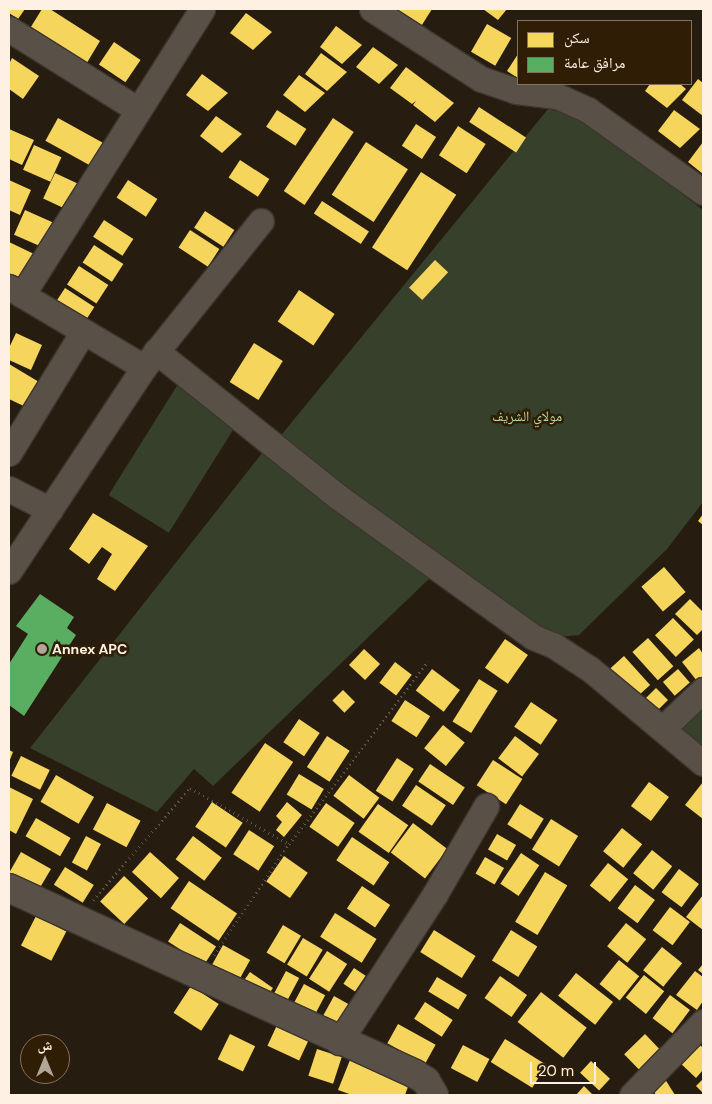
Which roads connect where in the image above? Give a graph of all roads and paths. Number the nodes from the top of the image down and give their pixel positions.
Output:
1 (202, 9) edge
2 (372, 9) edge
3 (9, 29) edge
4 (138, 110) junction
5 (703, 192) edge
6 (261, 221) dead end
7 (15, 291) edge
8 (83, 332) junction
9 (150, 359) junction
10 (9, 453) edge
11 (9, 489) edge
12 (50, 510) junction
13 (9, 571) edge
14 (428, 662) dead end
15 (703, 690) edge
16 (662, 729) junction
17 (703, 763) edge
18 (486, 806) dead end
19 (289, 844) junction
20 (9, 888) edge
21 (76, 919) junction
22 (198, 976) junction
23 (703, 1022) edge
24 (339, 1042) junction
25 (434, 1095) edge
26 (632, 1095) edge

1 - 4 street
2 - 5 street
3 - 4 street
4 - 7 street
6 - 9 street
7 - 8 street
8 - 9 street
8 - 10 street
9 - 12 street
9 - 16 street
11 - 12 street
12 - 13 street
14 - 19 path
15 - 16 street
16 - 17 street
18 - 24 street
19 - 21 path
19 - 22 path
20 - 21 street
21 - 22 street
22 - 24 street
23 - 26 street
24 - 25 street

